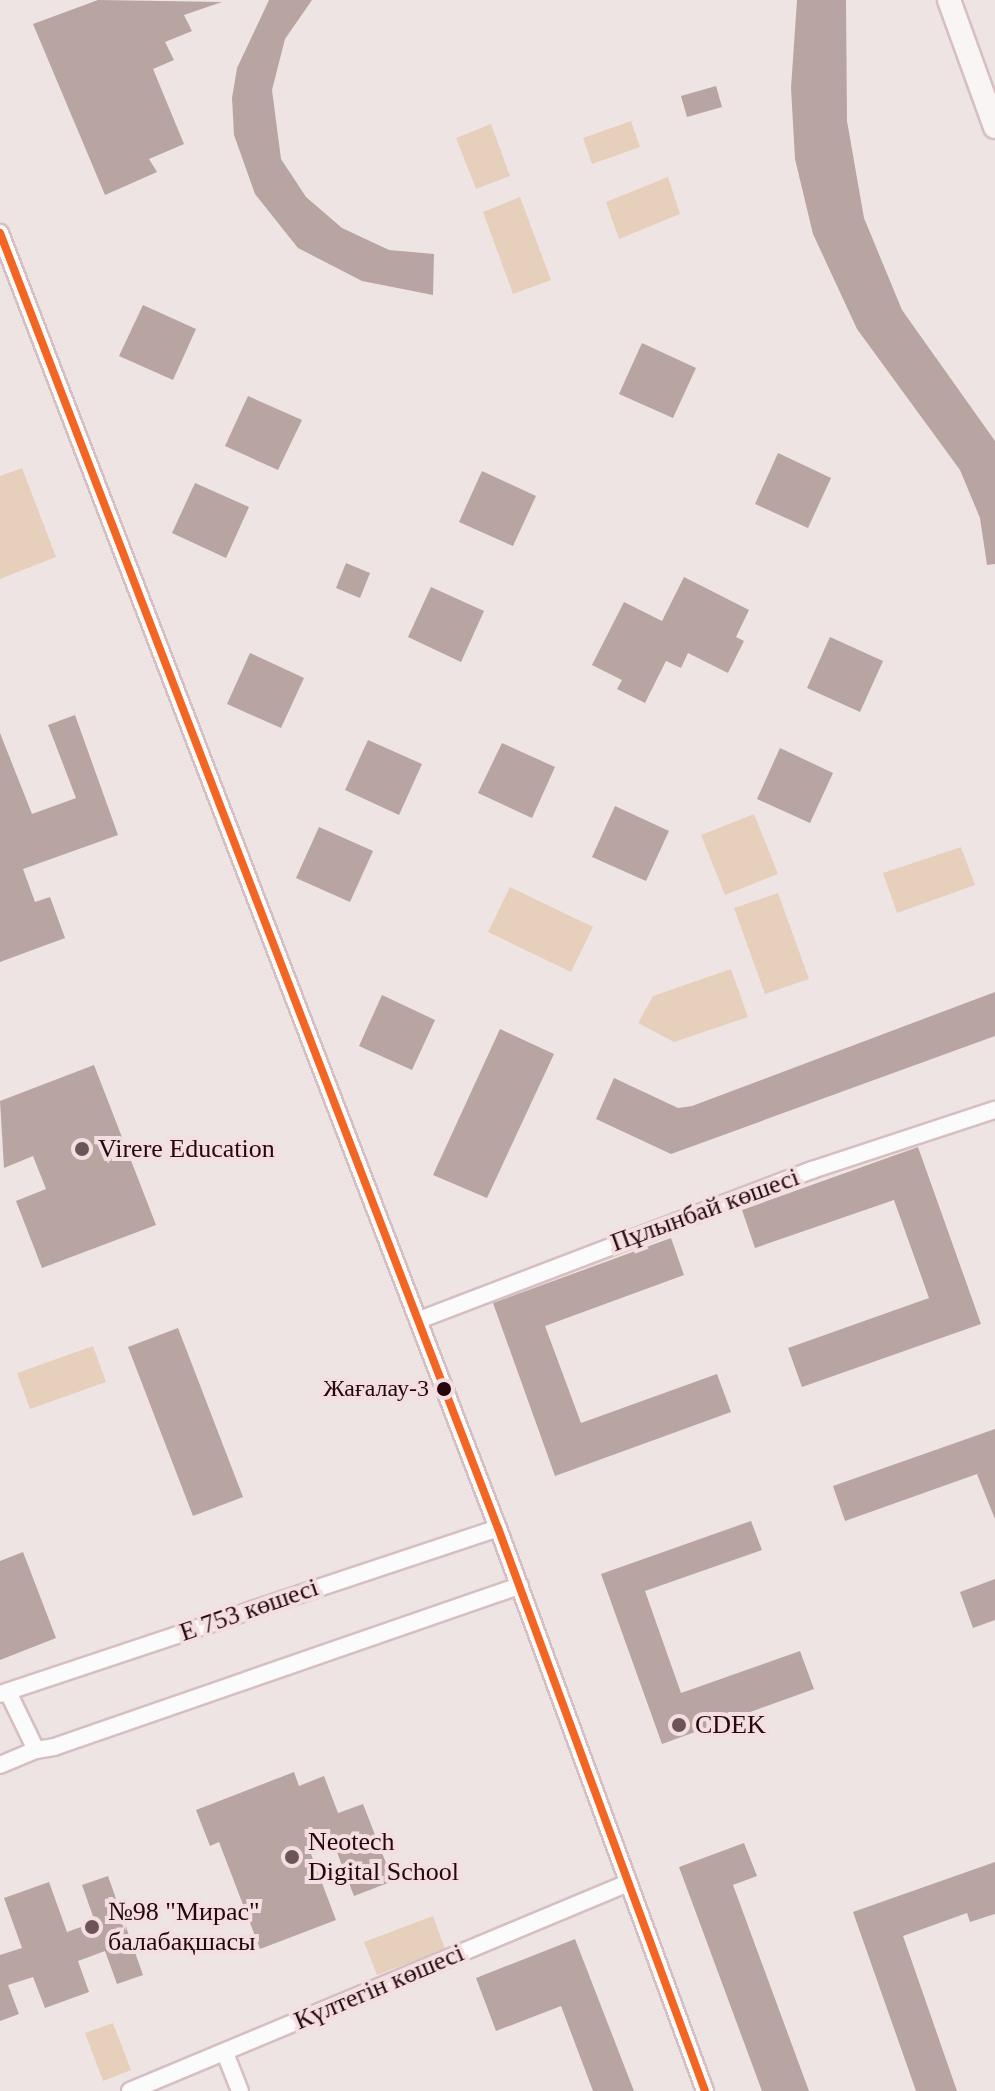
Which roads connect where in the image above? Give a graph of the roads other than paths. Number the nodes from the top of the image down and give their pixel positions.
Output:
1 (949, 0) edge
2 (995, 127) edge
3 (0, 233) edge
4 (995, 1110) edge
5 (419, 1320) junction
6 (498, 1528) junction
7 (520, 1586) junction
8 (4, 1693) edge
9 (36, 1750) junction
10 (0, 1765) edge
11 (628, 1883) junction
12 (225, 2053) junction
13 (130, 2091) edge
14 (240, 2091) edge
15 (705, 2091) edge

1 - 2 main road
3 - 5 street
4 - 5 street, Пұлынбай көшесі
5 - 6 street
6 - 7 street
6 - 8 street, Е 753 көшесі
7 - 9 street
7 - 11 street
8 - 9 street
9 - 10 street
11 - 12 street, Күлтегін көшесі
11 - 15 street
12 - 13 street, Күлтегін көшесі
12 - 14 street

